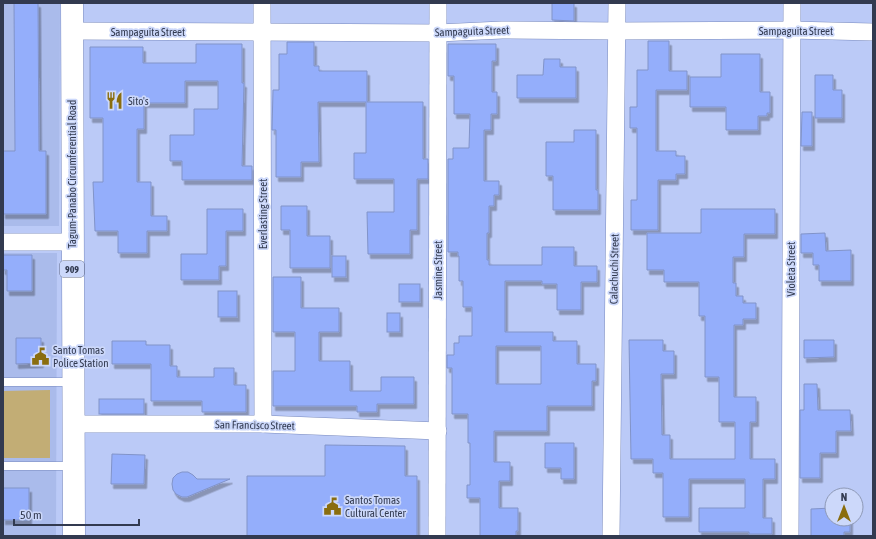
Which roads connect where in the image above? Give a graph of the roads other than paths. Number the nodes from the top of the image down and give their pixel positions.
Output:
1 (72, 3) edge
2 (262, 3) edge
3 (438, 3) edge
4 (617, 3) edge
5 (792, 3) edge
6 (791, 30) junction
7 (72, 31) junction
8 (616, 31) junction
9 (262, 32) junction
10 (873, 32) edge
11 (438, 33) junction
12 (3, 242) edge
13 (72, 242) junction
14 (3, 382) edge
15 (73, 382) junction
16 (73, 424) junction
17 (263, 424) junction
18 (438, 431) junction
19 (3, 466) edge
20 (73, 466) junction
21 (74, 536) edge
22 (437, 536) edge
23 (611, 536) edge
24 (790, 536) edge

1 - 7 main road, Tagum-Panabo Circumferential Road / 909
2 - 9 street, Everlasting Street
3 - 11 street, Jasmine Street
4 - 8 street, Calachuchi Street
5 - 6 street, Violeta Street
6 - 8 street, Sampaguita Street
6 - 10 street, Sampaguita Street
6 - 24 street, Violeta Street
7 - 9 street, Sampaguita Street
7 - 13 main road, Tagum-Panabo Circumferential Road / 909
8 - 11 street, Sampaguita Street
8 - 23 street, Calachuchi Street
9 - 11 street, Sampaguita Street
9 - 17 street, Everlasting Street
11 - 18 street, Jasmine Street
12 - 13 street
13 - 15 main road, Tagum-Panabo Circumferential Road / 909
14 - 15 lane
15 - 16 main road, Tagum-Panabo Circumferential Road / 909
16 - 17 street, San Francisco Street
16 - 20 main road, Tagum-Panabo Circumferential Road / 909
17 - 18 street, San Francisco Street
18 - 22 street, Jasmine Street
19 - 20 lane
20 - 21 main road, Tagum-Panabo Circumferential Road / 909

